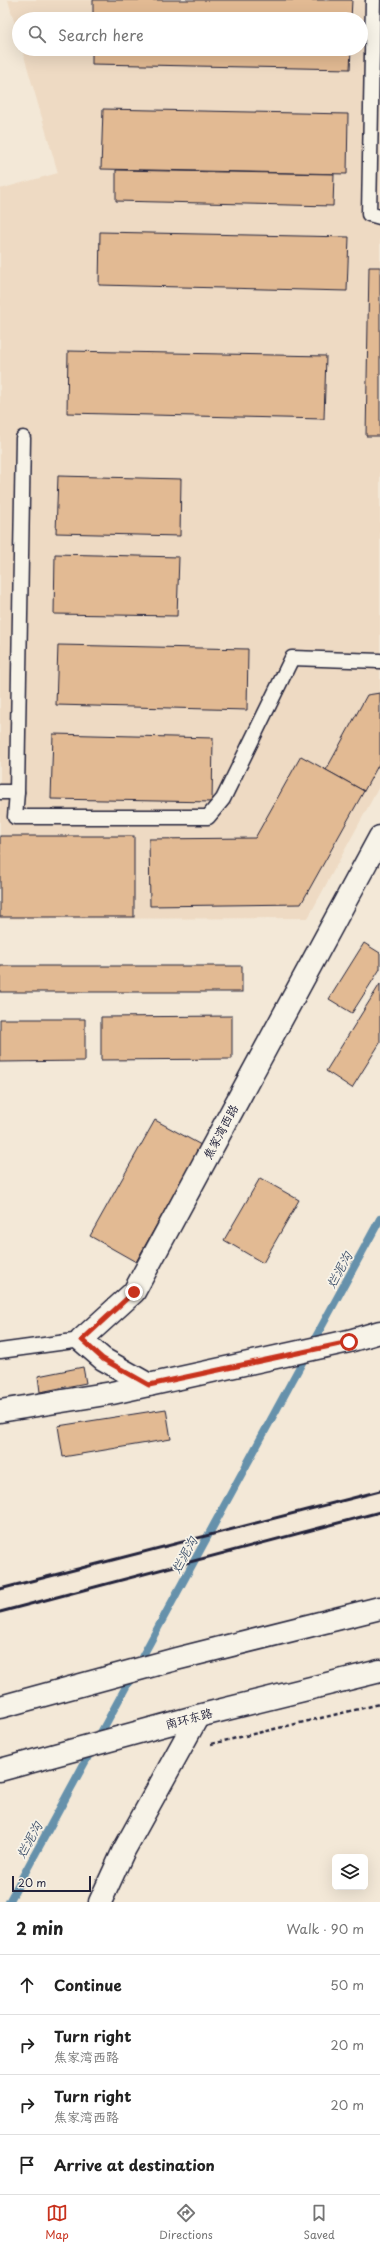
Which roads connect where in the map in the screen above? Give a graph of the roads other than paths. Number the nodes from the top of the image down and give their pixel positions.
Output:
1 (373, 0) edge
2 (380, 218) edge
3 (23, 438) dead end
4 (380, 661) edge
5 (0, 792) edge
6 (17, 792) junction
7 (380, 837) edge
8 (380, 1332) edge
9 (82, 1340) junction
10 (0, 1350) edge
11 (149, 1385) junction
12 (0, 1411) edge
13 (380, 1608) edge
14 (380, 1671) edge
15 (0, 1707) edge
16 (198, 1716) junction
17 (4, 1769) edge
18 (100, 1902) edge

1 - 2 lane
3 - 6 lane
4 - 6 lane
5 - 6 lane
7 - 9 main road, 焦家湾西路
8 - 11 main road
9 - 10 lane
9 - 11 main road
11 - 12 main road
13 - 15 main road
14 - 16 main road, 南环东路
16 - 17 main road, 南环东路
16 - 18 main road

